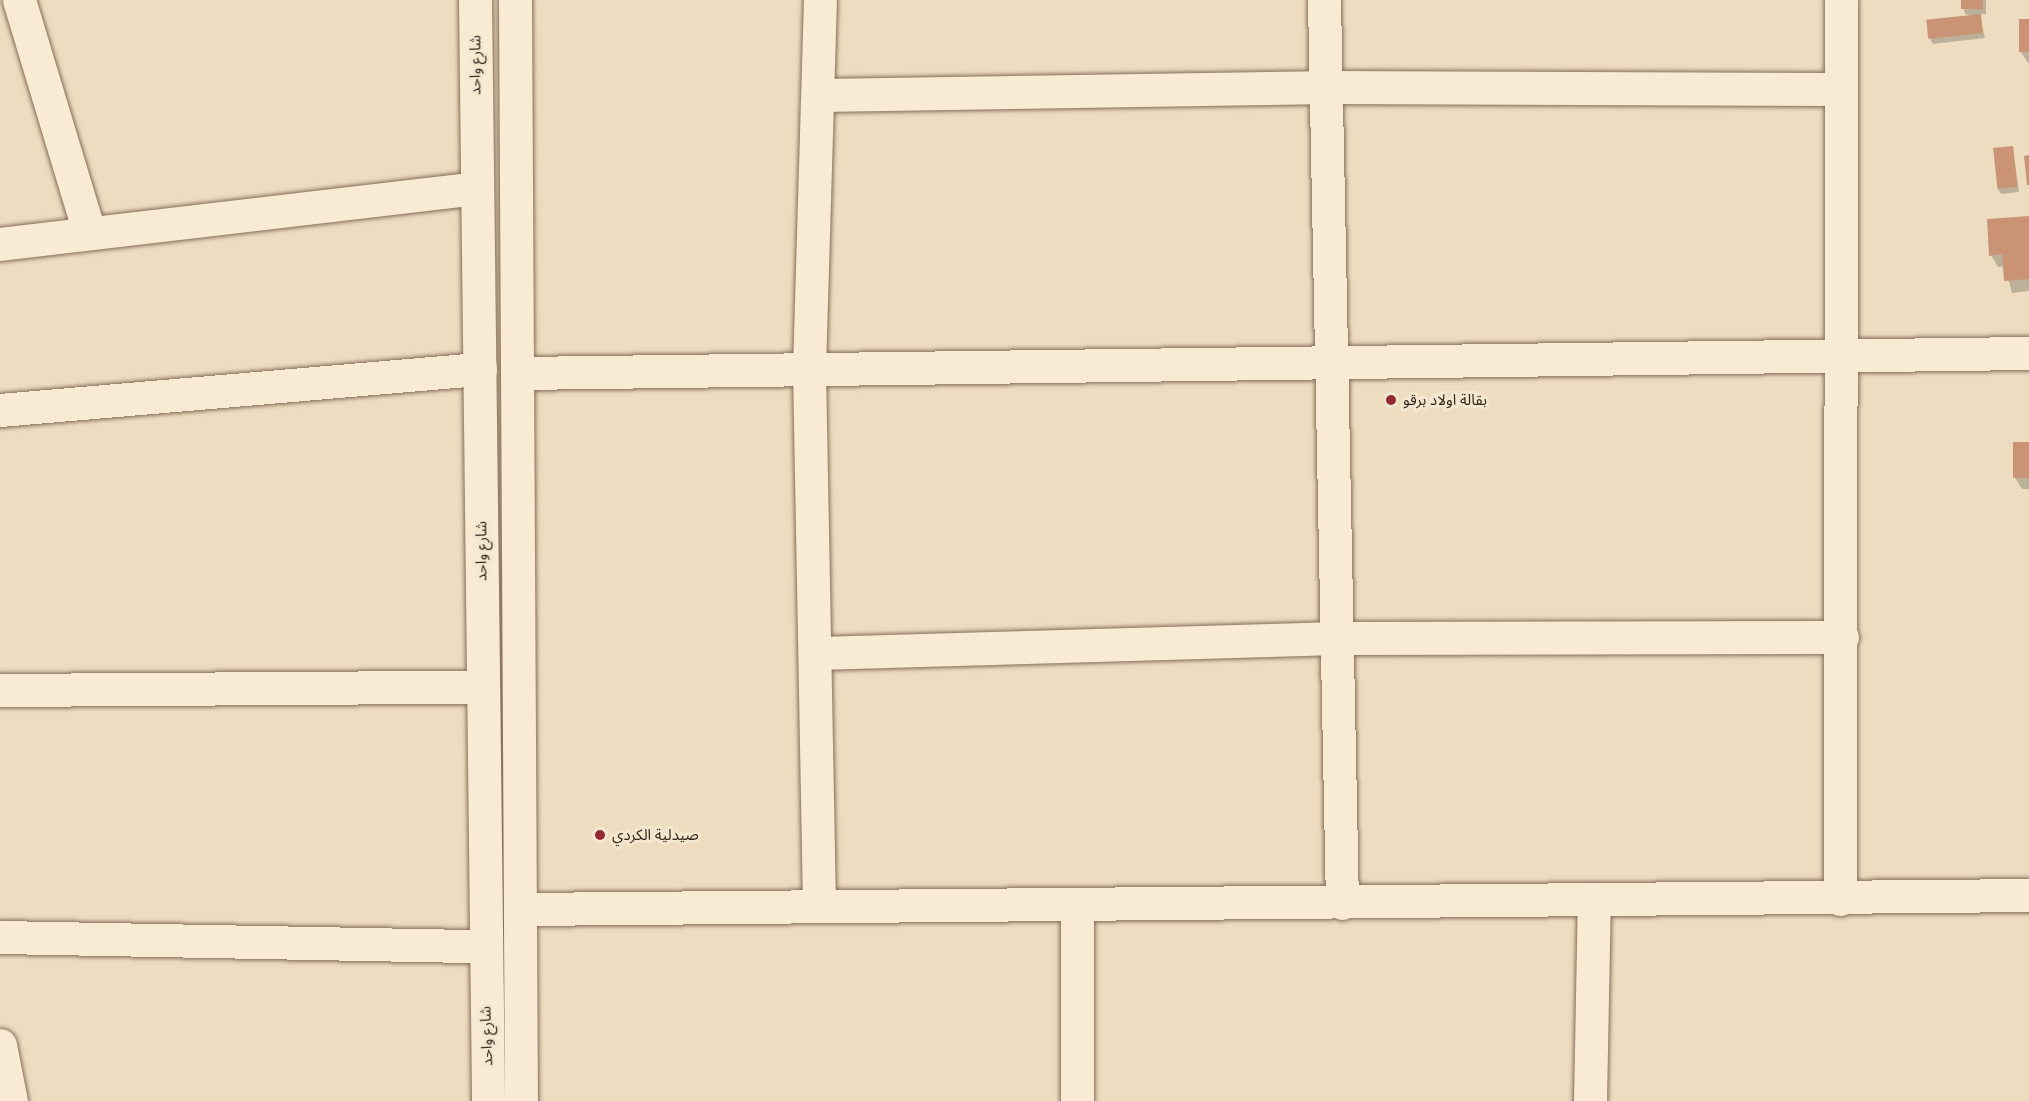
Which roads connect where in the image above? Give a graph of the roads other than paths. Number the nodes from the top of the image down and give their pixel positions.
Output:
1 (19, 0) edge
2 (475, 0) edge
3 (515, 0) edge
4 (820, 0) edge
5 (1324, 0) edge
6 (1840, 0) edge
7 (1328, 87) junction
8 (1838, 89) junction
9 (821, 95) junction
10 (475, 188) junction
11 (89, 232) junction
12 (0, 244) edge
13 (2029, 353) edge
14 (1334, 358) junction
15 (1839, 359) junction
16 (480, 369) junction
17 (809, 369) junction
18 (520, 373) junction
19 (0, 410) edge
20 (1842, 637) junction
21 (1336, 638) junction
22 (818, 653) junction
23 (481, 687) junction
24 (0, 690) edge
25 (2029, 895) edge
26 (1594, 899) junction
27 (1840, 899) junction
28 (1342, 903) junction
29 (819, 905) junction
30 (1077, 907) junction
31 (521, 909) junction
32 (0, 937) edge
33 (483, 946) junction
34 (0, 1045) edge
35 (11, 1101) edge
36 (488, 1101) edge
37 (521, 1101) edge
38 (1077, 1101) edge
39 (1590, 1101) edge

1 - 11 street
2 - 10 street, شارع واحد
3 - 18 street
4 - 9 street
5 - 7 street
6 - 8 street
7 - 8 street
7 - 9 street
7 - 14 street
8 - 15 street
9 - 17 street
10 - 11 street
10 - 16 street, شارع واحد
11 - 12 street
13 - 15 street
14 - 15 street
14 - 17 street
14 - 21 street
15 - 20 street
16 - 19 street
16 - 23 street, شارع واحد
17 - 18 street
17 - 22 street
18 - 31 street
20 - 21 street
20 - 27 street
21 - 22 street
21 - 28 street
22 - 29 street
23 - 24 street
23 - 33 street, شارع واحد
25 - 27 street
26 - 27 street
26 - 28 street
26 - 39 street
28 - 30 street
29 - 30 street
29 - 31 street
30 - 38 street
31 - 37 street
32 - 33 street
33 - 36 street, شارع واحد
34 - 35 street

